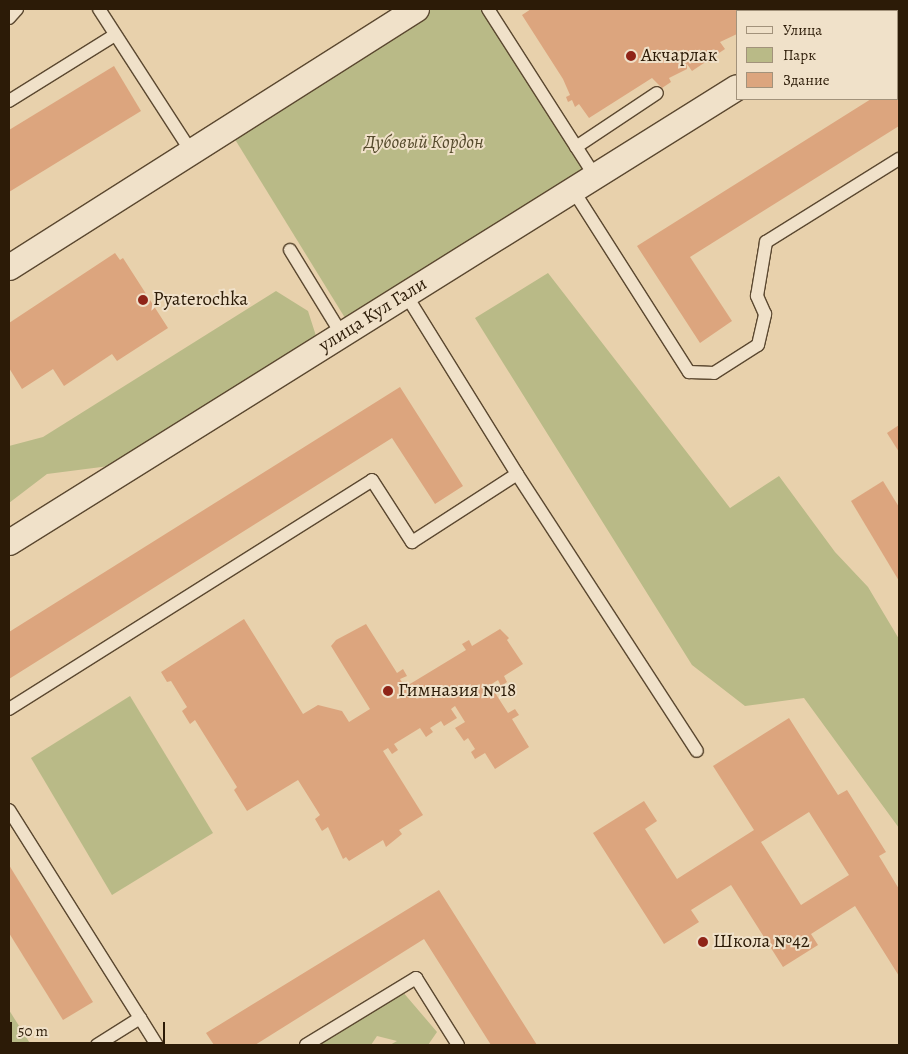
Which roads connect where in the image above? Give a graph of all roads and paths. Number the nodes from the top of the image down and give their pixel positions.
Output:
1 (17, 9) edge
2 (99, 9) edge
3 (416, 9) edge
4 (488, 9) edge
5 (9, 18) edge
6 (115, 35) junction
7 (736, 88) edge
8 (657, 93) dead end
9 (9, 101) edge
10 (576, 147) junction
11 (191, 151) junction
12 (899, 158) edge
13 (595, 176) junction
14 (573, 190) junction
15 (290, 250) dead end
16 (9, 267) edge
17 (406, 295) junction
18 (342, 334) junction
19 (517, 474) junction
20 (9, 542) edge
21 (9, 709) edge
22 (697, 751) dead end
23 (9, 810) edge
24 (140, 1018) junction
25 (97, 1045) edge
26 (157, 1045) edge
27 (306, 1045) edge
28 (458, 1045) edge

1 - 5 lane
2 - 6 lane
3 - 11 street
4 - 10 lane
6 - 9 lane
6 - 11 lane
7 - 13 street, улица Кул Гали
8 - 10 lane
10 - 13 lane
11 - 16 street
12 - 14 lane
13 - 14 street, улица Кул Гали
14 - 17 street, улица Кул Гали
15 - 18 lane
17 - 18 street, улица Кул Гали
17 - 19 lane
18 - 20 street, улица Кул Гали
19 - 21 lane
19 - 22 lane
23 - 24 lane
24 - 25 lane
24 - 26 lane
27 - 28 lane

